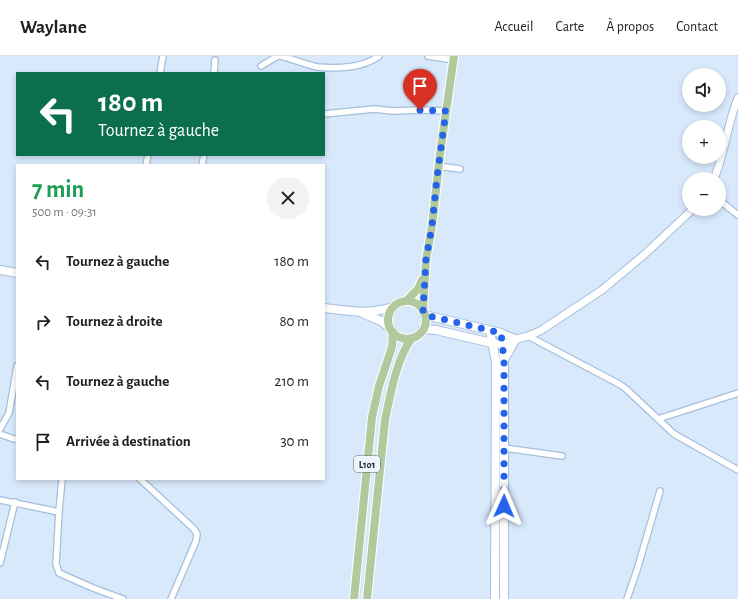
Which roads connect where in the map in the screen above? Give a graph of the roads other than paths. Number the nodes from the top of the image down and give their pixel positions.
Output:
1 (163, 56) edge
2 (378, 56) edge
3 (428, 56) edge
4 (454, 58) edge
5 (215, 60) dead end
6 (261, 66) dead end
7 (160, 72) edge
8 (214, 72) edge
9 (738, 98) edge
10 (446, 111) junction
11 (325, 114) edge
12 (438, 166) junction
13 (460, 169) dead end
14 (717, 172) edge
15 (726, 206) edge
16 (738, 215) edge
17 (685, 216) edge
18 (0, 270) edge
19 (425, 271) junction
20 (16, 273) edge
21 (406, 301) junction
22 (393, 307) junction
23 (325, 308) edge
24 (361, 313) junction
25 (424, 313) junction
26 (423, 329) junction
27 (391, 330) junction
28 (490, 331) junction
29 (501, 333) junction
30 (528, 336) junction
31 (412, 338) junction
32 (516, 340) junction
33 (492, 344) junction
34 (502, 344) junction
35 (504, 360) junction
36 (16, 372) edge
37 (738, 393) edge
38 (658, 419) junction
39 (0, 429) edge
40 (0, 434) edge
41 (16, 439) edge
42 (504, 448) junction
43 (562, 456) dead end
44 (738, 470) edge
45 (62, 480) edge
46 (141, 480) edge
47 (660, 490) dead end
48 (0, 500) edge
49 (15, 502) junction
50 (59, 512) junction
51 (0, 563) edge
52 (123, 599) edge
53 (171, 599) edge
54 (354, 599) edge
55 (367, 599) edge
56 (495, 599) edge
57 (504, 599) edge
58 (627, 599) edge

1 - 7 street
2 - 6 street
3 - 4 street
4 - 10 main road
5 - 8 street
9 - 14 street
10 - 11 street
10 - 12 main road
12 - 13 street
12 - 19 main road
15 - 16 street
17 - 30 street
18 - 20 main road
19 - 21 main road
19 - 25 main road
21 - 22 main road
21 - 25 main road
22 - 24 main road
22 - 27 main road
23 - 24 main road
24 - 27 main road
25 - 26 main road
25 - 28 main road
26 - 31 main road
26 - 33 main road
27 - 31 main road
27 - 54 main road, L101
28 - 29 main road
28 - 33 main road
29 - 32 street
29 - 34 main road
30 - 32 street
30 - 38 street
31 - 55 main road, L101
32 - 34 street
32 - 35 main road
33 - 34 main road
33 - 56 main road
34 - 35 main road
35 - 42 main road
36 - 39 street
37 - 38 street
38 - 44 street
40 - 41 street
42 - 43 street
42 - 57 main road
45 - 50 street
46 - 53 street
47 - 58 street
48 - 49 street
49 - 50 street
49 - 51 street
50 - 52 street

